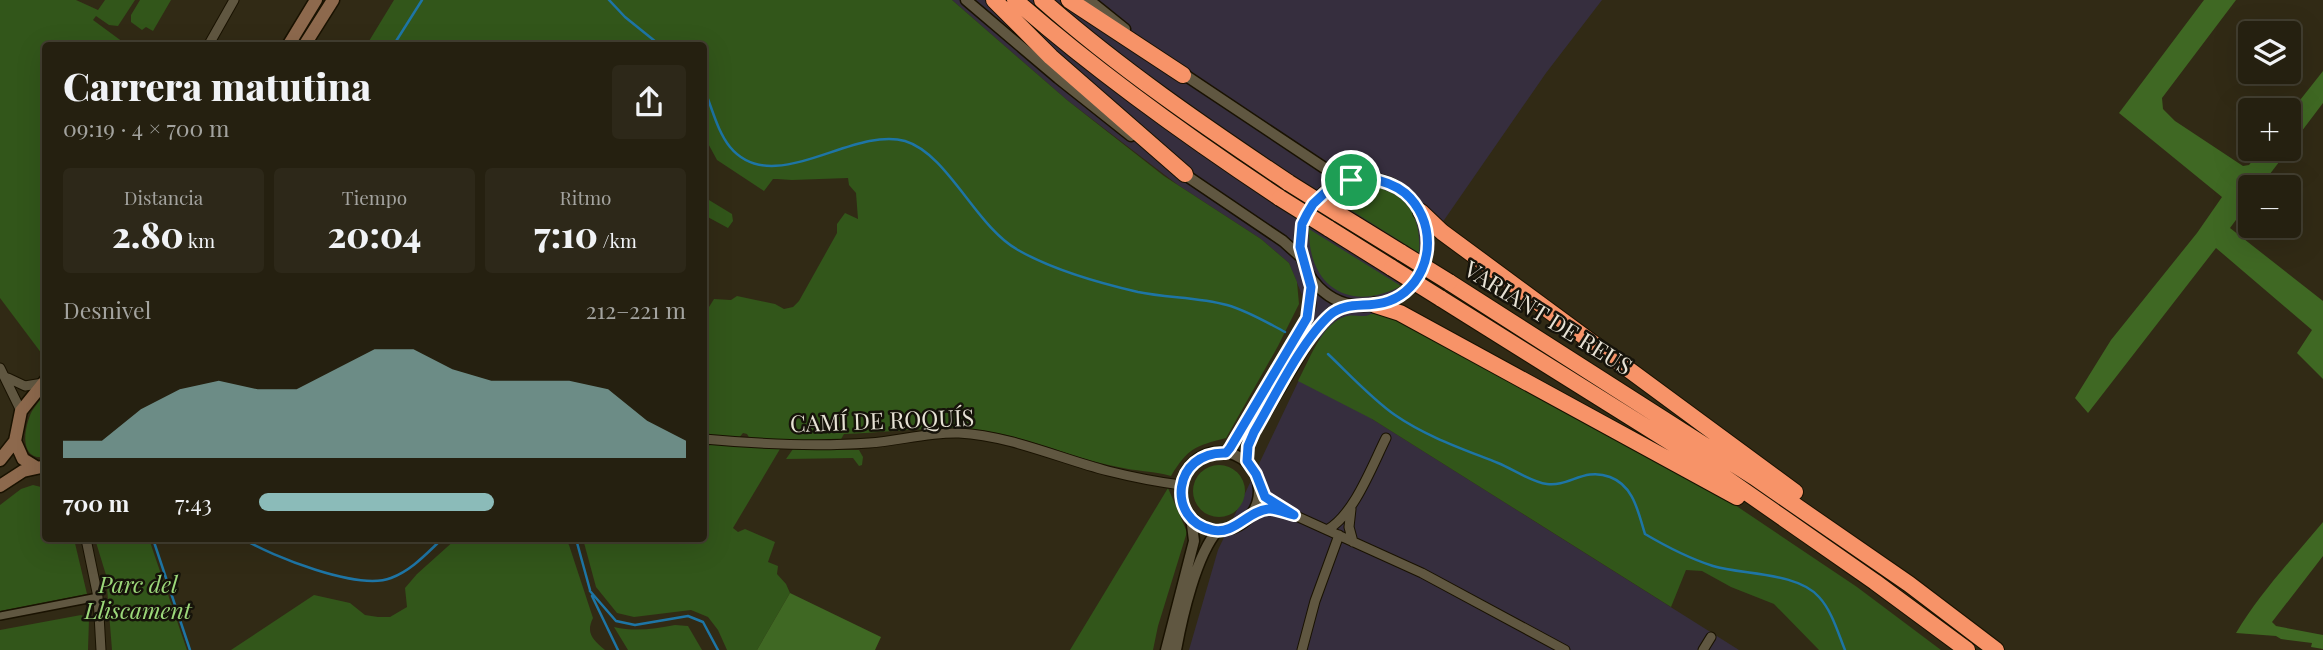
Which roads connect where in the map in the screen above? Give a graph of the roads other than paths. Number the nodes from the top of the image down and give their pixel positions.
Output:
1 (234, 0) edge
2 (316, 0) edge
3 (332, 0) edge
4 (966, 0) edge
5 (994, 0) edge
6 (1015, 0) edge
7 (1042, 0) edge
8 (1069, 0) edge
9 (1089, 0) edge
10 (210, 42) edge
11 (290, 42) edge
12 (306, 42) edge
13 (1183, 75) junction
14 (1185, 174) junction
15 (1351, 180) junction
16 (1421, 212) junction
17 (1302, 258) junction
18 (1310, 277) junction
19 (1350, 305) junction
20 (1375, 305) junction
21 (0, 368) edge
22 (3, 378) edge
23 (42, 382) edge
24 (42, 385) edge
25 (21, 411) junction
26 (1386, 438) dead end
27 (707, 439) edge
28 (15, 441) junction
29 (1226, 453) junction
30 (0, 460) edge
31 (1247, 461) junction
32 (41, 467) edge
33 (1259, 483) junction
34 (1181, 485) junction
35 (0, 486) edge
36 (1351, 508) junction
37 (1294, 515) junction
38 (1191, 517) junction
39 (1248, 518) junction
40 (1218, 530) junction
41 (1327, 530) junction
42 (1339, 535) junction
43 (87, 542) edge
44 (1353, 542) junction
45 (1875, 582) junction
46 (1909, 584) junction
47 (98, 597) junction
48 (0, 616) edge
49 (1711, 637) dead end
50 (101, 650) edge
51 (1166, 650) edge
52 (1176, 650) edge
53 (1302, 650) edge
54 (1565, 650) edge
55 (1703, 650) edge
56 (1967, 650) edge
57 (1996, 650) edge

1 - 10 street
2 - 11 main road
3 - 12 main road
4 - 14 street
5 - 14 highway
6 - 45 highway, VARIANT DE REUS, bridge
7 - 46 highway, VARIANT DE REUS, bridge
8 - 13 highway
9 - 13 street
13 - 15 street
14 - 17 street
15 - 16 street
15 - 17 street
16 - 20 street
16 - 46 highway
17 - 18 street
18 - 19 street
18 - 29 street
19 - 20 street
19 - 31 street
20 - 45 highway
21 - 22 street
22 - 23 street
22 - 25 street
24 - 25 main road
25 - 28 main road
26 - 36 street
27 - 34 street, CAMÍ DE ROQUÍS
28 - 30 main road
28 - 32 main road
29 - 31 street
29 - 34 street
31 - 33 street
32 - 35 main road
33 - 37 street
33 - 39 street
34 - 38 street
36 - 41 street
36 - 44 street
37 - 39 street
37 - 41 street
38 - 40 street
38 - 51 street
39 - 40 street
40 - 52 street
41 - 42 street
42 - 44 street
42 - 53 street
43 - 47 street
44 - 54 street
45 - 56 highway, VARIANT DE REUS
46 - 57 highway, VARIANT DE REUS
47 - 48 street
47 - 50 street
49 - 55 street

